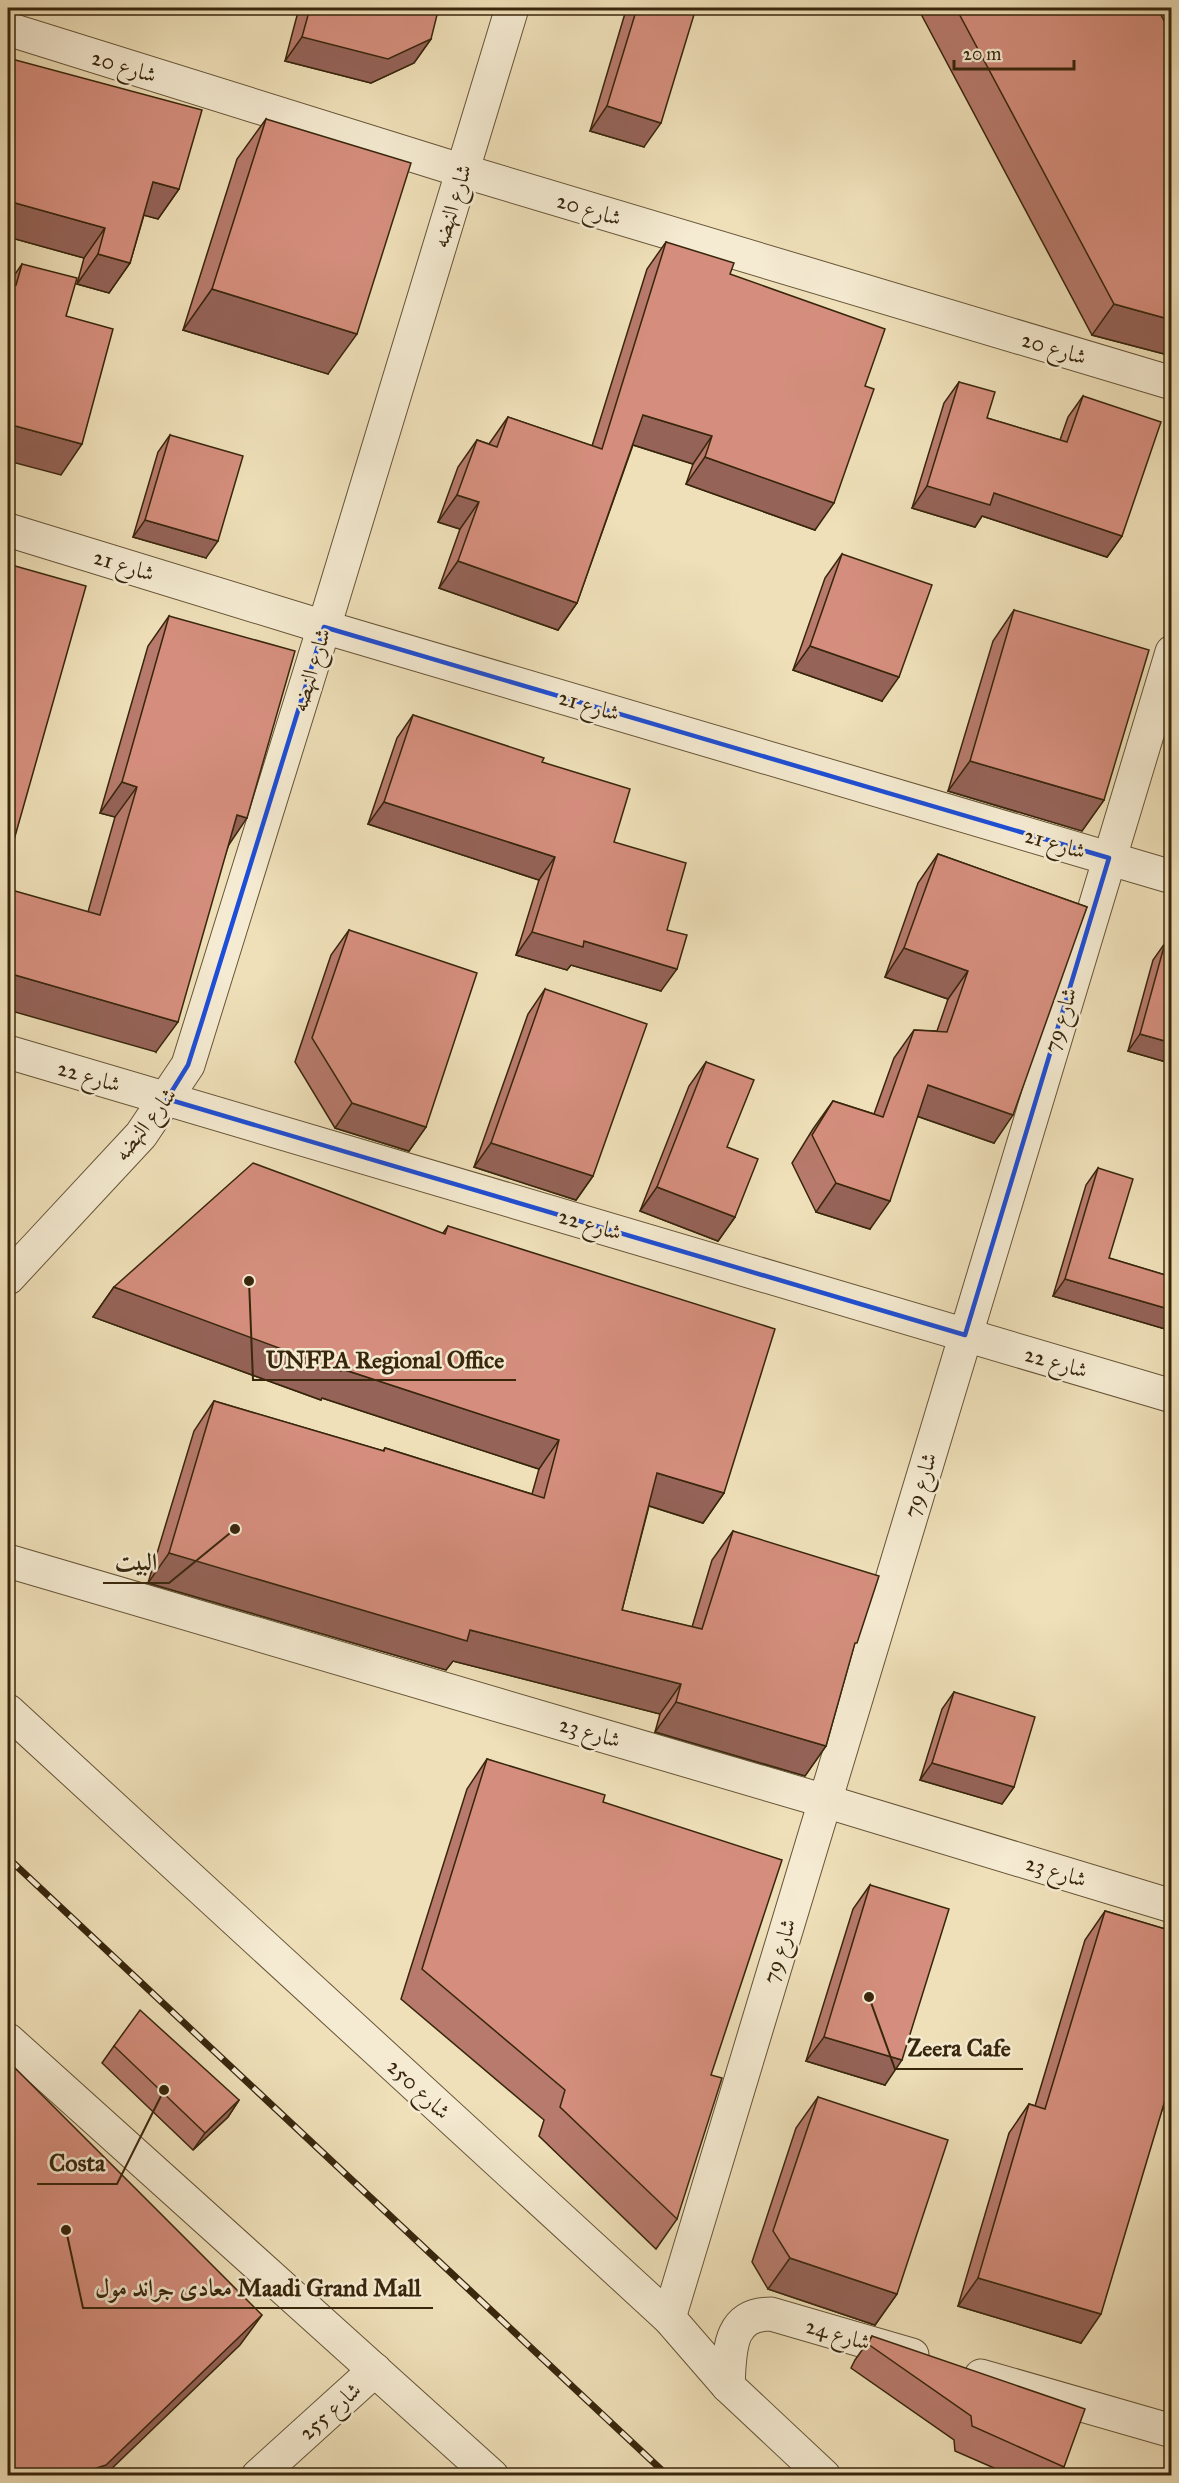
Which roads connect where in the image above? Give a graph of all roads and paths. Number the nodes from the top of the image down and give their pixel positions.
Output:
1 (512, 8) edge
2 (8, 29) edge
3 (463, 171) junction
4 (1172, 383) edge
5 (8, 530) edge
6 (324, 627) junction
7 (1172, 652) edge
8 (1109, 858) junction
9 (1172, 878) edge
10 (8, 1052) edge
11 (167, 1099) junction
12 (8, 1278) edge
13 (965, 1335) junction
14 (1172, 1396) edge
15 (8, 1561) edge
16 (8, 1711) edge
17 (825, 1801) junction
18 (1172, 1906) edge
19 (8, 2040) edge
20 (669, 2318) junction
21 (375, 2370) junction
22 (728, 2386) junction
23 (1172, 2431) edge
24 (258, 2475) edge
25 (492, 2475) edge
26 (824, 2475) edge

1 - 3 street, شارع النهضه
2 - 3 street, شارع 20
3 - 4 street, شارع 20
3 - 6 street, شارع النهضه
5 - 6 street, شارع 21
6 - 8 street, شارع 21
6 - 11 street, شارع النهضه
7 - 8 street, شارع 79
8 - 9 street, شارع 21
8 - 13 street, شارع 79
10 - 11 street, شارع 22
11 - 12 street, شارع النهضه
11 - 13 street, شارع 22
13 - 14 street, شارع 22
13 - 17 street, شارع 79
15 - 17 street, شارع 23
16 - 20 street, شارع 250
17 - 18 street, شارع 23
17 - 20 street, شارع 79
19 - 21 street
20 - 22 street, شارع 250
21 - 24 street, شارع 255
21 - 25 street
22 - 23 street, شارع 24
22 - 26 street, شارع 250

